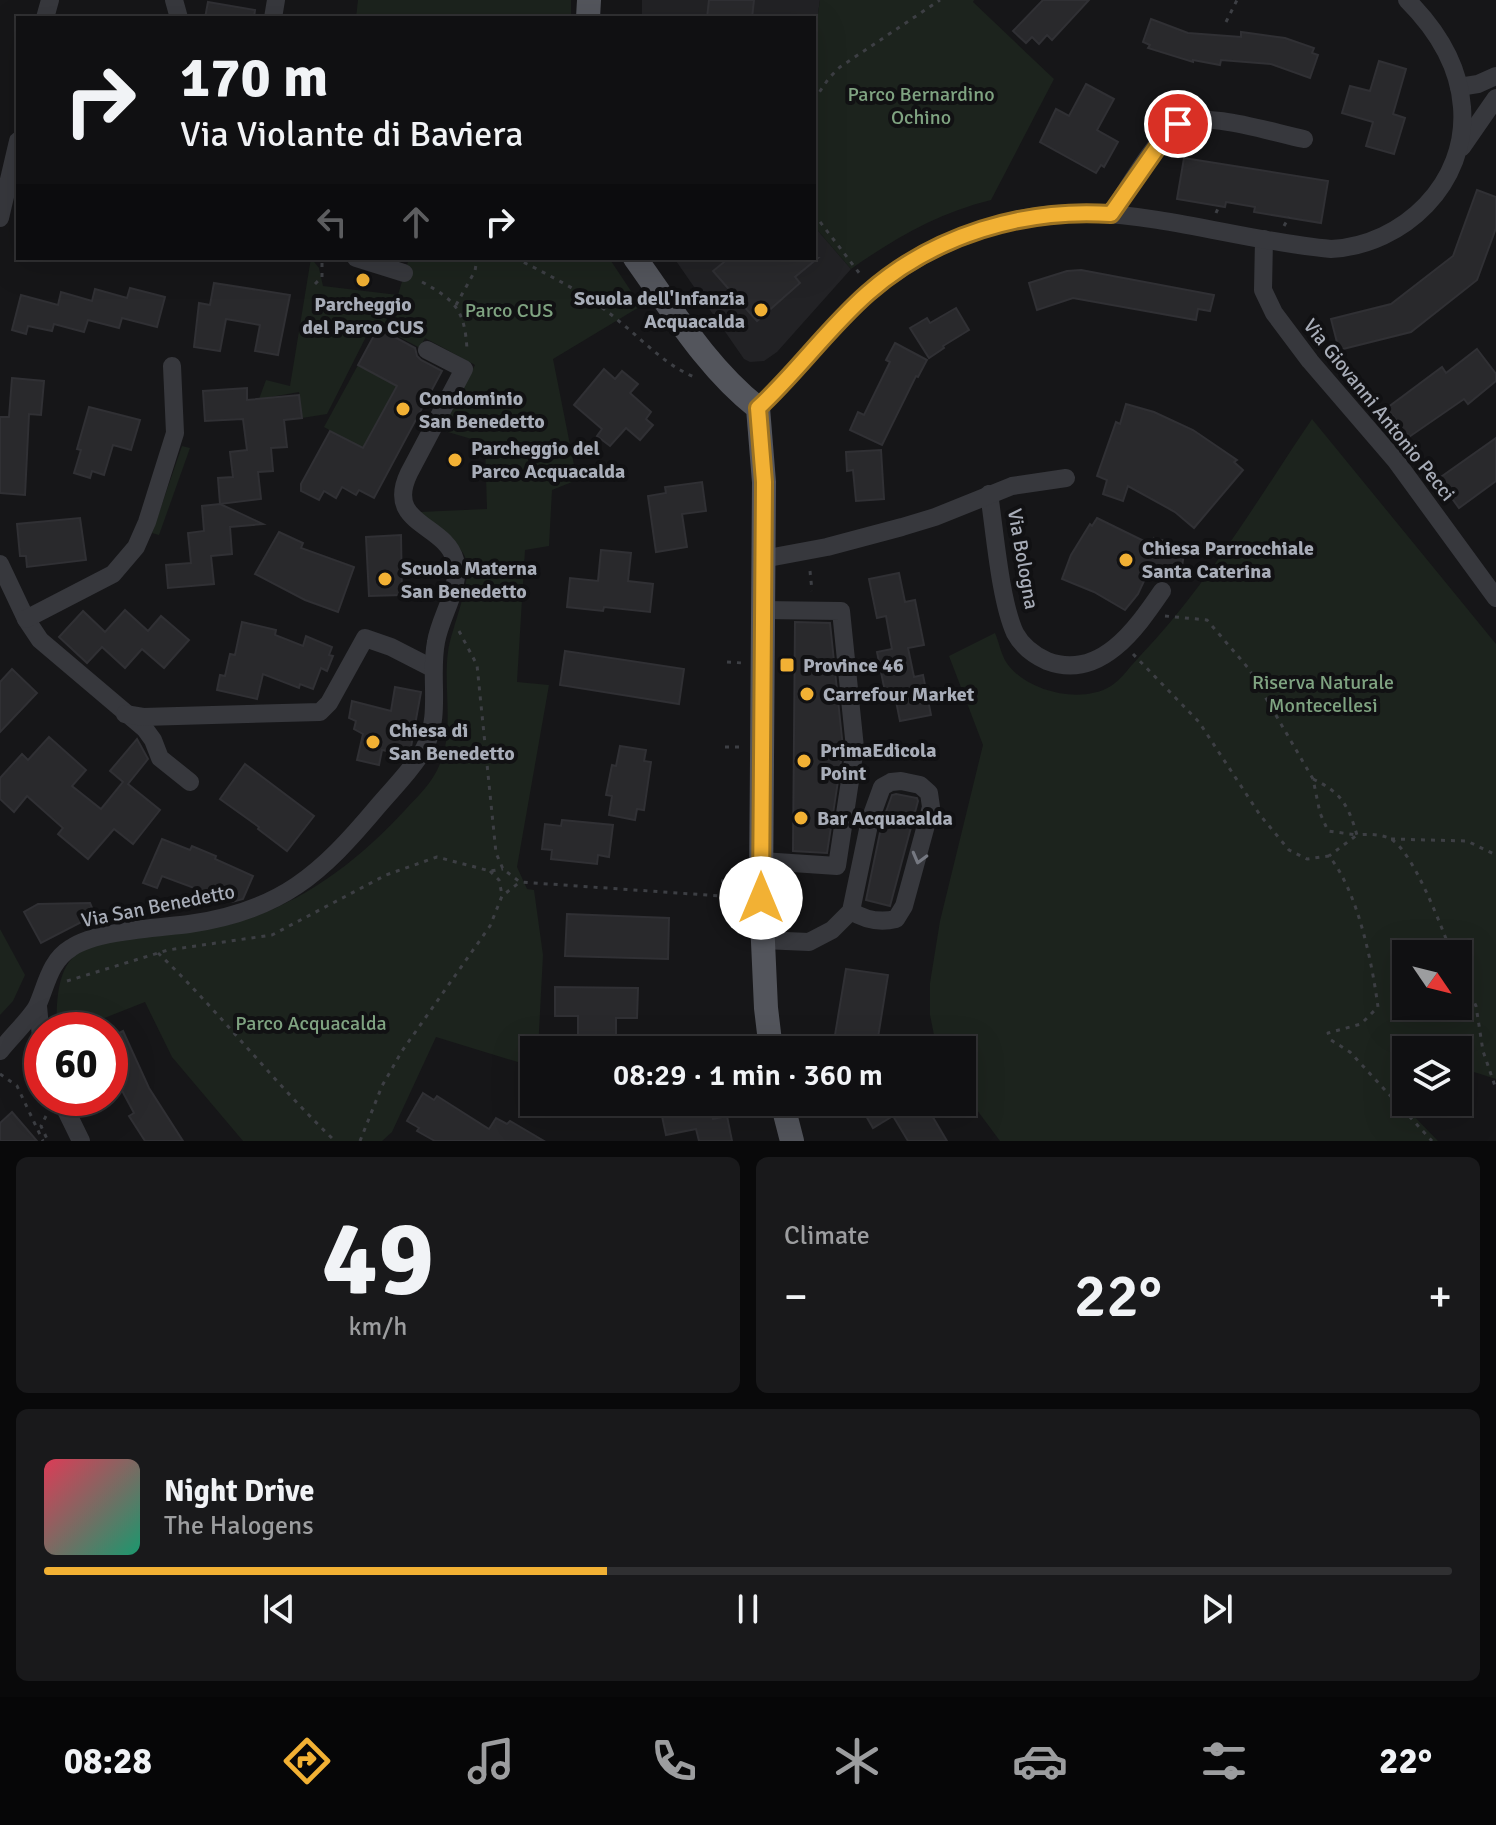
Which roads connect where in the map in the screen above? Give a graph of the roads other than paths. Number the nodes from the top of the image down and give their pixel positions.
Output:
1 (1407, 0) edge
2 (1496, 76) edge
3 (1459, 87) junction
4 (1496, 98) edge
5 (1304, 139) dead end
6 (16, 148) edge
7 (1455, 156) junction
8 (3, 190) edge
9 (1111, 214) junction
10 (0, 218) edge
11 (1264, 239) junction
12 (362, 260) edge
13 (636, 260) edge
14 (404, 273) road end
15 (427, 350) dead end
16 (172, 366) dead end
17 (758, 408) junction
18 (1066, 478) dead end
19 (989, 494) junction
20 (763, 559) junction
21 (0, 564) edge
22 (1162, 591) dead end
23 (1496, 598) edge
24 (762, 610) junction
25 (26, 619) junction
26 (432, 668) junction
27 (125, 714) junction
28 (190, 782) dead end
29 (761, 861) junction
30 (851, 911) junction
31 (762, 940) junction
32 (38, 1006) junction
33 (39, 1012) edge
34 (769, 1036) edge
35 (0, 1051) edge
36 (63, 1116) edge
37 (786, 1116) edge
38 (81, 1141) edge
39 (792, 1141) edge

1 - 3 street
2 - 3 street
3 - 7 street
4 - 7 street
5 - 9 street
6 - 8 street
7 - 11 street
8 - 10 street
9 - 11 street
9 - 17 street
11 - 23 street, Via Giovanni Antonio Pecci
12 - 14 street
13 - 17 main road
15 - 26 street, Via San Benedetto
16 - 25 street
17 - 20 main road
18 - 19 street, Via Bologna
19 - 20 street, Via Bologna
19 - 22 street, Via Bologna
20 - 24 main road
21 - 25 street
24 - 29 main road
24 - 29 street
25 - 27 street
26 - 27 street
26 - 32 street, Via San Benedetto
27 - 28 street
29 - 31 main road
30 -> 30 street
30 - 31 street
31 - 34 main road
32 - 33 street
32 - 35 street, Via San Benedetto
36 - 38 street
37 - 39 main road

